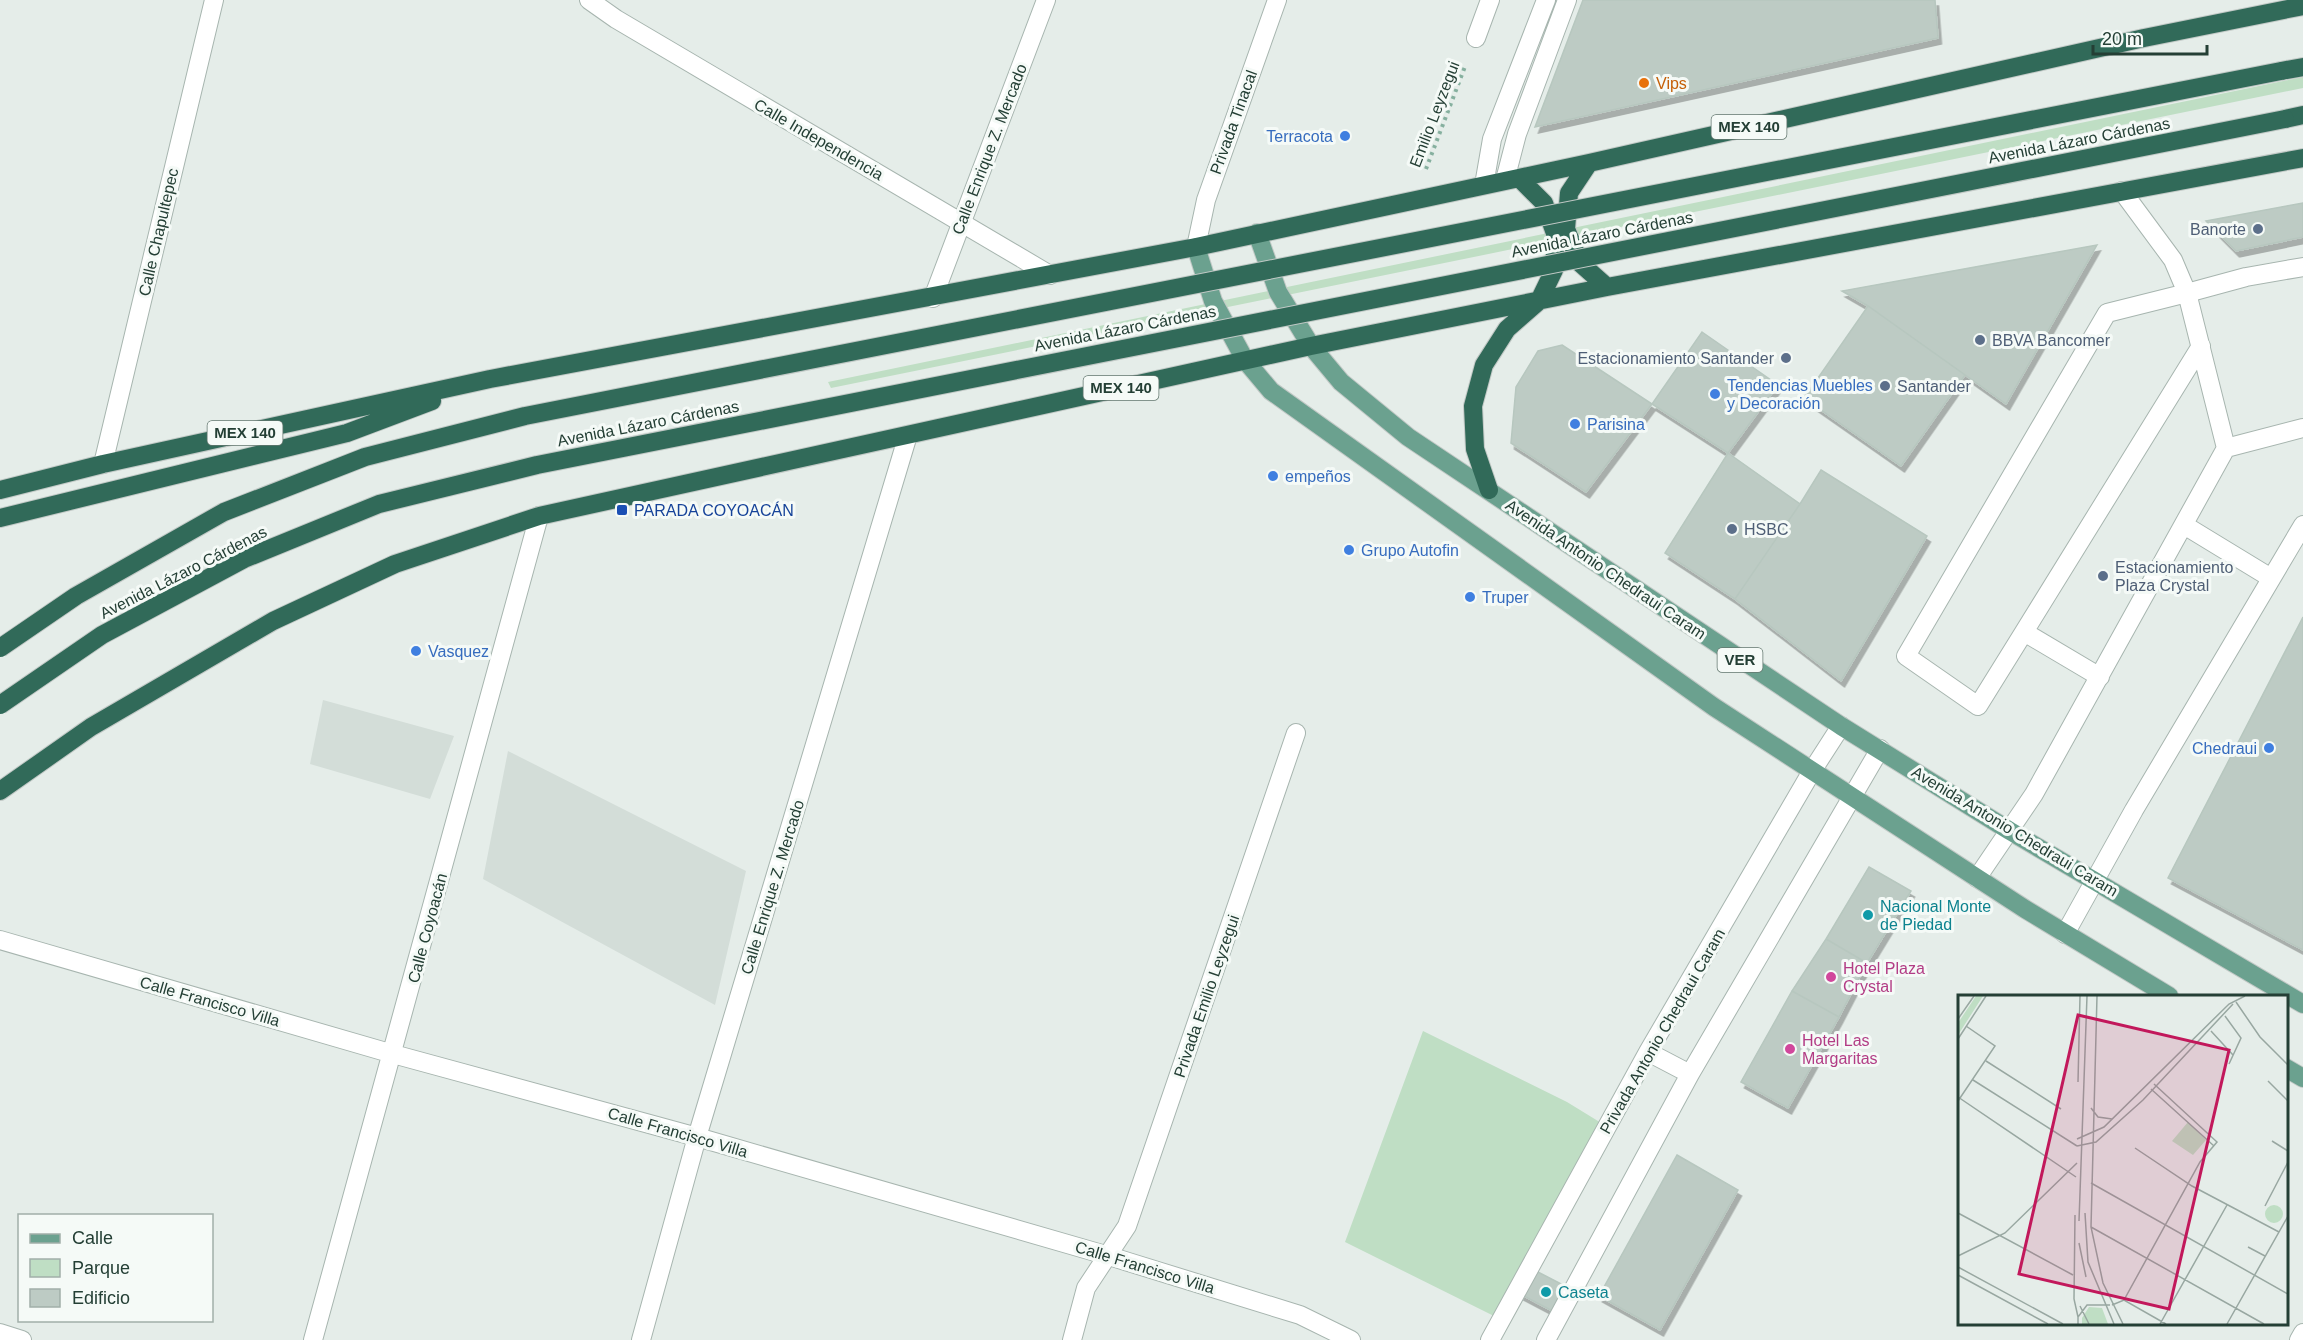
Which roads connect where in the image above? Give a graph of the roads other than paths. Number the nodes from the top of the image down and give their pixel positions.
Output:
1 (214, 0) edge
2 (589, 0) edge
3 (1046, 0) edge
4 (1277, 0) edge
5 (1490, 0) edge
6 (1546, 0) edge
7 (1567, 0) edge
8 (2303, 6) edge
9 (1476, 38) road end
10 (2303, 67) edge
11 (2294, 117) edge
12 (2303, 158) edge
13 (1589, 163) junction
14 (1512, 179) junction
15 (1484, 185) junction
16 (2122, 191) junction
17 (960, 222) junction
18 (1257, 233) junction
19 (1196, 247) junction
20 (2303, 267) edge
21 (1050, 275) junction
22 (1606, 287) junction
23 (2187, 293) junction
24 (933, 297) junction
25 (1539, 302) junction
26 (1311, 346) junction
27 (2200, 346) junction
28 (1245, 360) junction
29 (490, 380) junction
30 (2303, 428) edge
31 (908, 435) junction
32 (2226, 448) junction
33 (103, 464) junction
34 (1489, 489) junction
35 (0, 490) edge
36 (539, 516) junction
37 (0, 518) edge
38 (2184, 525) junction
39 (2303, 525) edge
40 (2271, 579) junction
41 (2024, 632) junction
42 (0, 648) edge
43 (2100, 677) junction
44 (0, 705) edge
45 (1841, 726) junction
46 (1296, 733) dead end
47 (1880, 749) junction
48 (1812, 771) junction
49 (0, 791) edge
50 (1852, 796) junction
51 (2010, 831) junction
52 (1977, 878) junction
53 (2095, 879) junction
54 (2064, 934) junction
55 (0, 940) edge
56 (2167, 995) edge
57 (2303, 1004) edge
58 (1648, 1052) junction
59 (393, 1054) junction
60 (2288, 1069) edge
61 (1690, 1074) junction
62 (2303, 1078) edge
63 (697, 1137) junction
64 (1109, 1256) junction
65 (0, 1333) edge
66 (2303, 1334) edge
67 (22, 1340) edge
68 (313, 1340) edge
69 (641, 1340) edge
70 (1072, 1340) edge
71 (1351, 1340) edge
72 (1490, 1340) edge
73 (1546, 1340) edge
74 (2299, 1340) edge

1 - 33 street, Calle Chapultepec
2 - 17 street, Calle Independencia
3 - 17 street, Calle Enrique Z. Mercado
4 - 19 street, Privada Tinacal
5 - 9 street
6 - 15 street
7 - 14 street
8 - 13 highway, MEX 140
10 - 42 highway, Avenida Lázaro Cárdenas, bridge
11 - 44 highway, Avenida Lázaro Cárdenas / MEX 140, bridge
12 - 16 highway, MEX 140
13 - 14 highway, MEX 140
13 - 22 highway
14 - 15 highway, MEX 140
14 - 25 highway
15 - 18 highway, MEX 140
16 - 22 highway, MEX 140
16 - 23 street
17 - 21 street, Calle Independencia
17 - 24 street, Calle Enrique Z. Mercado
18 - 19 highway, MEX 140
18 - 26 main road, Avenida Antonio Chedraui Caram / VER
19 - 21 highway, MEX 140
19 - 28 main road
20 - 23 street
21 - 24 highway, MEX 140
22 - 25 highway, MEX 140
23 - 27 street
23 - 41 street
24 - 29 highway, MEX 140
25 - 26 highway, MEX 140
25 - 34 highway
26 - 28 highway, MEX 140
26 - 34 main road, Avenida Antonio Chedraui Caram / VER
27 - 32 street
27 - 41 street
28 - 31 highway, MEX 140
28 - 48 main road
29 - 33 highway, MEX 140
29 - 37 highway
30 - 32 street
31 - 36 highway, MEX 140
31 - 63 street, Calle Enrique Z. Mercado
32 - 38 street
33 - 35 highway, MEX 140
34 - 45 main road, Avenida Antonio Chedraui Caram / VER
36 - 49 highway, MEX 140
36 - 59 street, Calle Coyoacán
38 - 40 street
38 - 43 street
39 - 40 street
40 - 53 street
41 - 43 street
43 - 51 street
45 - 47 main road, Avenida Antonio Chedraui Caram / VER
45 - 48 street, Privada Antonio Chedraui Caram
46 - 64 street, Privada Emilio Leyzegui
47 - 50 street
47 - 51 main road, Avenida Antonio Chedraui Caram / VER
48 - 50 main road
48 - 58 street, Privada Antonio Chedraui Caram
50 - 52 main road
50 - 61 street
51 - 52 street
51 - 53 main road, Avenida Antonio Chedraui Caram / VER
52 - 54 main road
53 - 54 street
53 - 57 main road, Avenida Antonio Chedraui Caram / VER
54 - 56 main road
55 - 59 street, Calle Francisco Villa
58 - 61 street
58 - 72 street, Privada Antonio Chedraui Caram
59 - 63 street, Calle Francisco Villa
59 - 68 street, Calle Coyoacán
60 - 62 main road
61 - 73 street
63 - 64 street, Calle Francisco Villa
63 - 69 street, Calle Enrique Z. Mercado
64 - 70 street, Privada Emilio Leyzegui
64 - 71 street, Calle Francisco Villa
65 - 67 street
66 - 74 street

